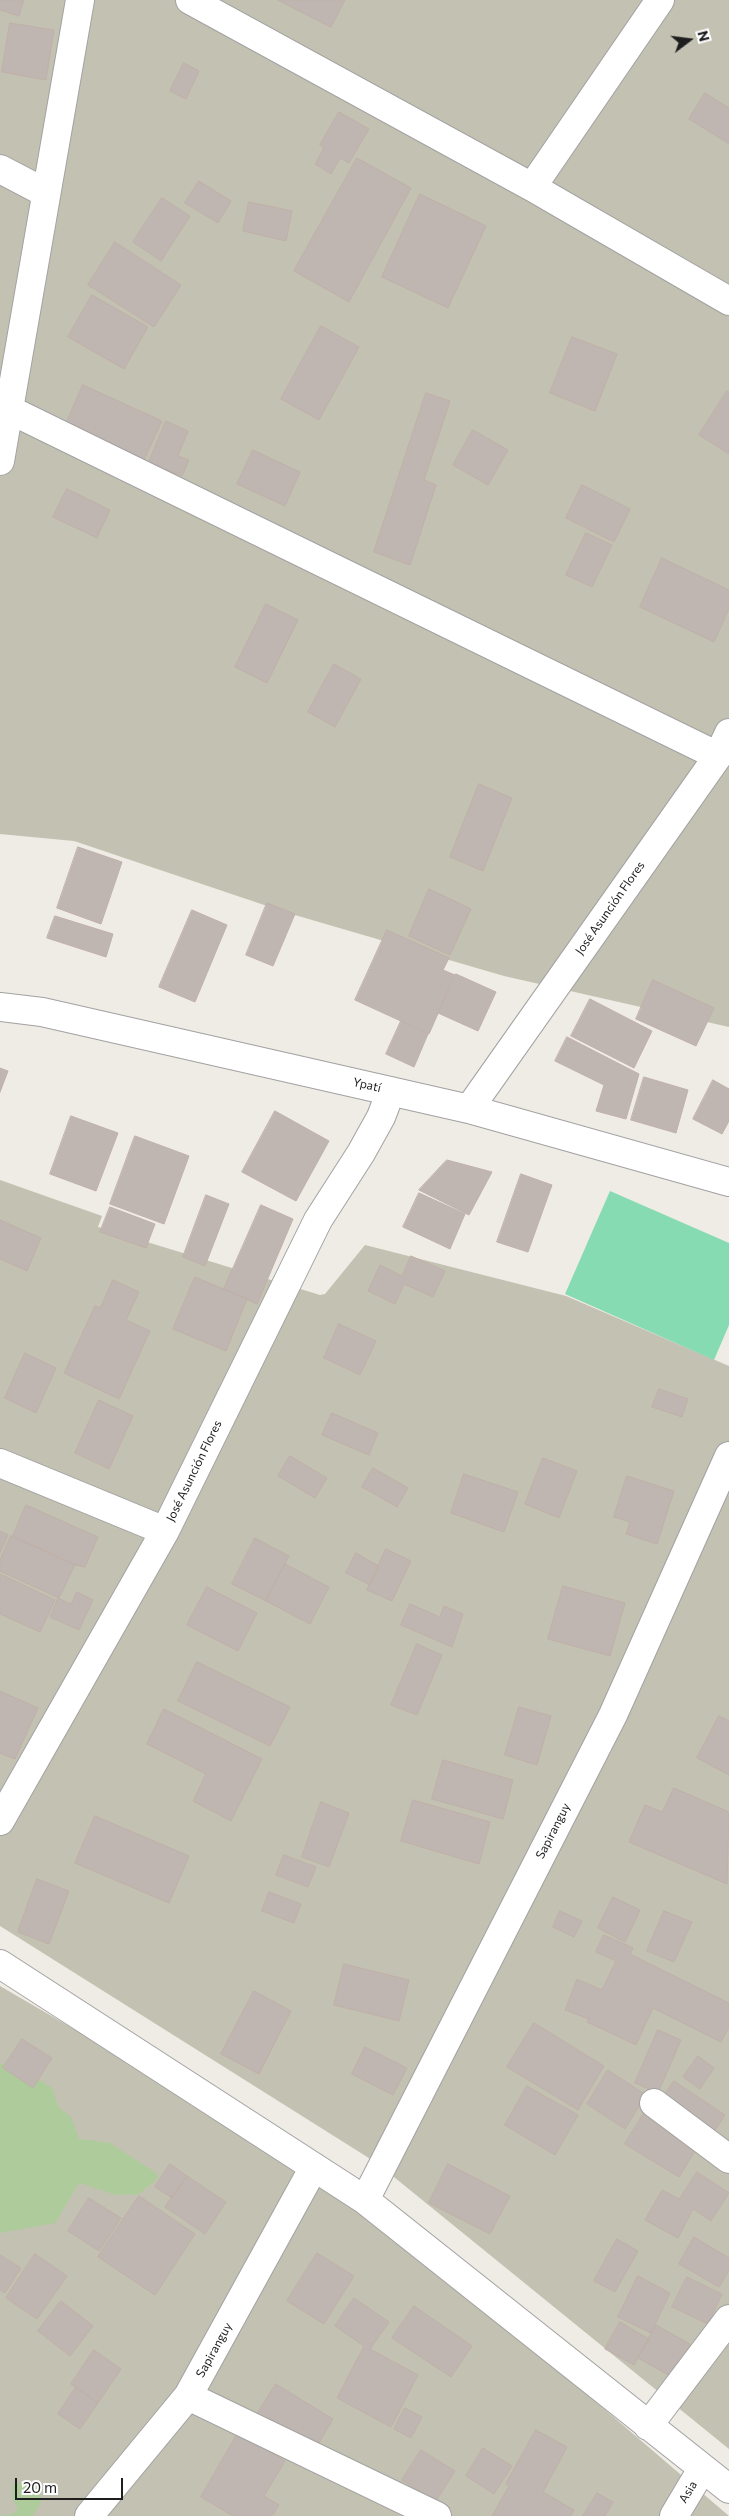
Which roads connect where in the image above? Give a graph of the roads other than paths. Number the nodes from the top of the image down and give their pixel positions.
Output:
1 (80, 0) edge
2 (190, 0) edge
3 (660, 0) edge
4 (0, 169) edge
5 (532, 187) junction
6 (46, 193) junction
7 (729, 301) edge
8 (8, 409) junction
9 (0, 462) edge
10 (723, 745) edge
11 (0, 1007) edge
12 (391, 1091) junction
13 (469, 1109) junction
14 (729, 1182) edge
15 (729, 1456) edge
16 (0, 1463) edge
17 (165, 1531) junction
18 (0, 1821) edge
19 (0, 1964) edge
20 (654, 2103) dead end
21 (729, 2159) edge
22 (314, 2168) junction
23 (365, 2200) junction
24 (729, 2319) edge
25 (188, 2396) junction
26 (648, 2426) junction
27 (702, 2468) junction
28 (729, 2489) edge
29 (90, 2516) edge
30 (437, 2516) edge
31 (674, 2516) edge

1 - 6 street
2 - 5 street
3 - 5 street
4 - 6 street
5 - 7 street
6 - 8 street
8 - 9 street
8 - 10 street
10 - 13 street, José Asunción Flores
11 - 12 street, Ypatí
12 - 13 street, Ypatí
12 - 17 street, José Asunción Flores
13 - 14 street, Ypatí
15 - 23 street, Sapiranguy
16 - 17 street
17 - 18 street, José Asunción Flores
19 - 22 street
20 - 21 street
22 - 23 street
22 - 25 street, Sapiranguy
23 - 26 street
24 - 26 street
25 - 29 street, Sapiranguy
25 - 30 street
26 - 27 street
27 - 28 street
27 - 31 street, Asia

